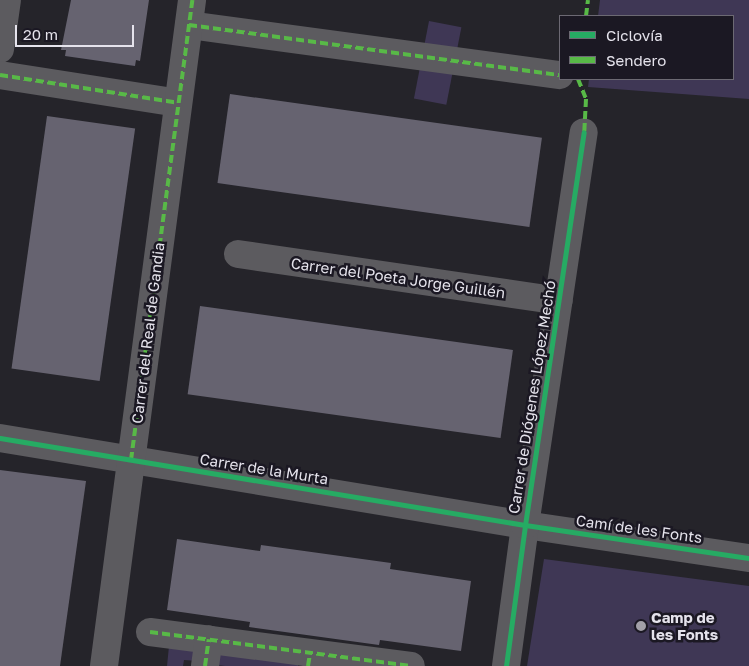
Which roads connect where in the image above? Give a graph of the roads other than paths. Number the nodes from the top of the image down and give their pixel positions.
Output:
1 (7, 0) edge
2 (191, 12) edge
3 (0, 49) edge
4 (559, 75) edge
5 (0, 76) edge
6 (178, 103) junction
7 (584, 132) dead end
8 (238, 254) dead end
9 (559, 301) junction
10 (0, 438) edge
11 (131, 460) junction
12 (525, 525) junction
13 (749, 558) edge
14 (150, 632) dead end
15 (209, 640) junction
16 (309, 659) edge
17 (104, 666) edge
18 (205, 666) edge
19 (410, 666) edge
20 (506, 666) edge

1 - 3 street
2 - 4 street
2 - 6 street, Carrer del Real de Gandia
5 - 6 street
6 - 11 street, Carrer del Real de Gandia
7 - 9 street, Carrer de Diógenes López Mechó
8 - 9 street, Carrer del Poeta Jorge Guillén
9 - 12 street, Carrer de Diógenes López Mechó
10 - 11 street, Carrer de la Murta
11 - 12 street, Carrer de la Murta
11 - 17 street, Carrer del Real de Gandia
12 - 13 street, Camí de les Fonts
12 - 20 street, Carrer de Diógenes López Mechó
14 - 15 street
15 - 16 street
15 - 18 street
16 - 19 street

